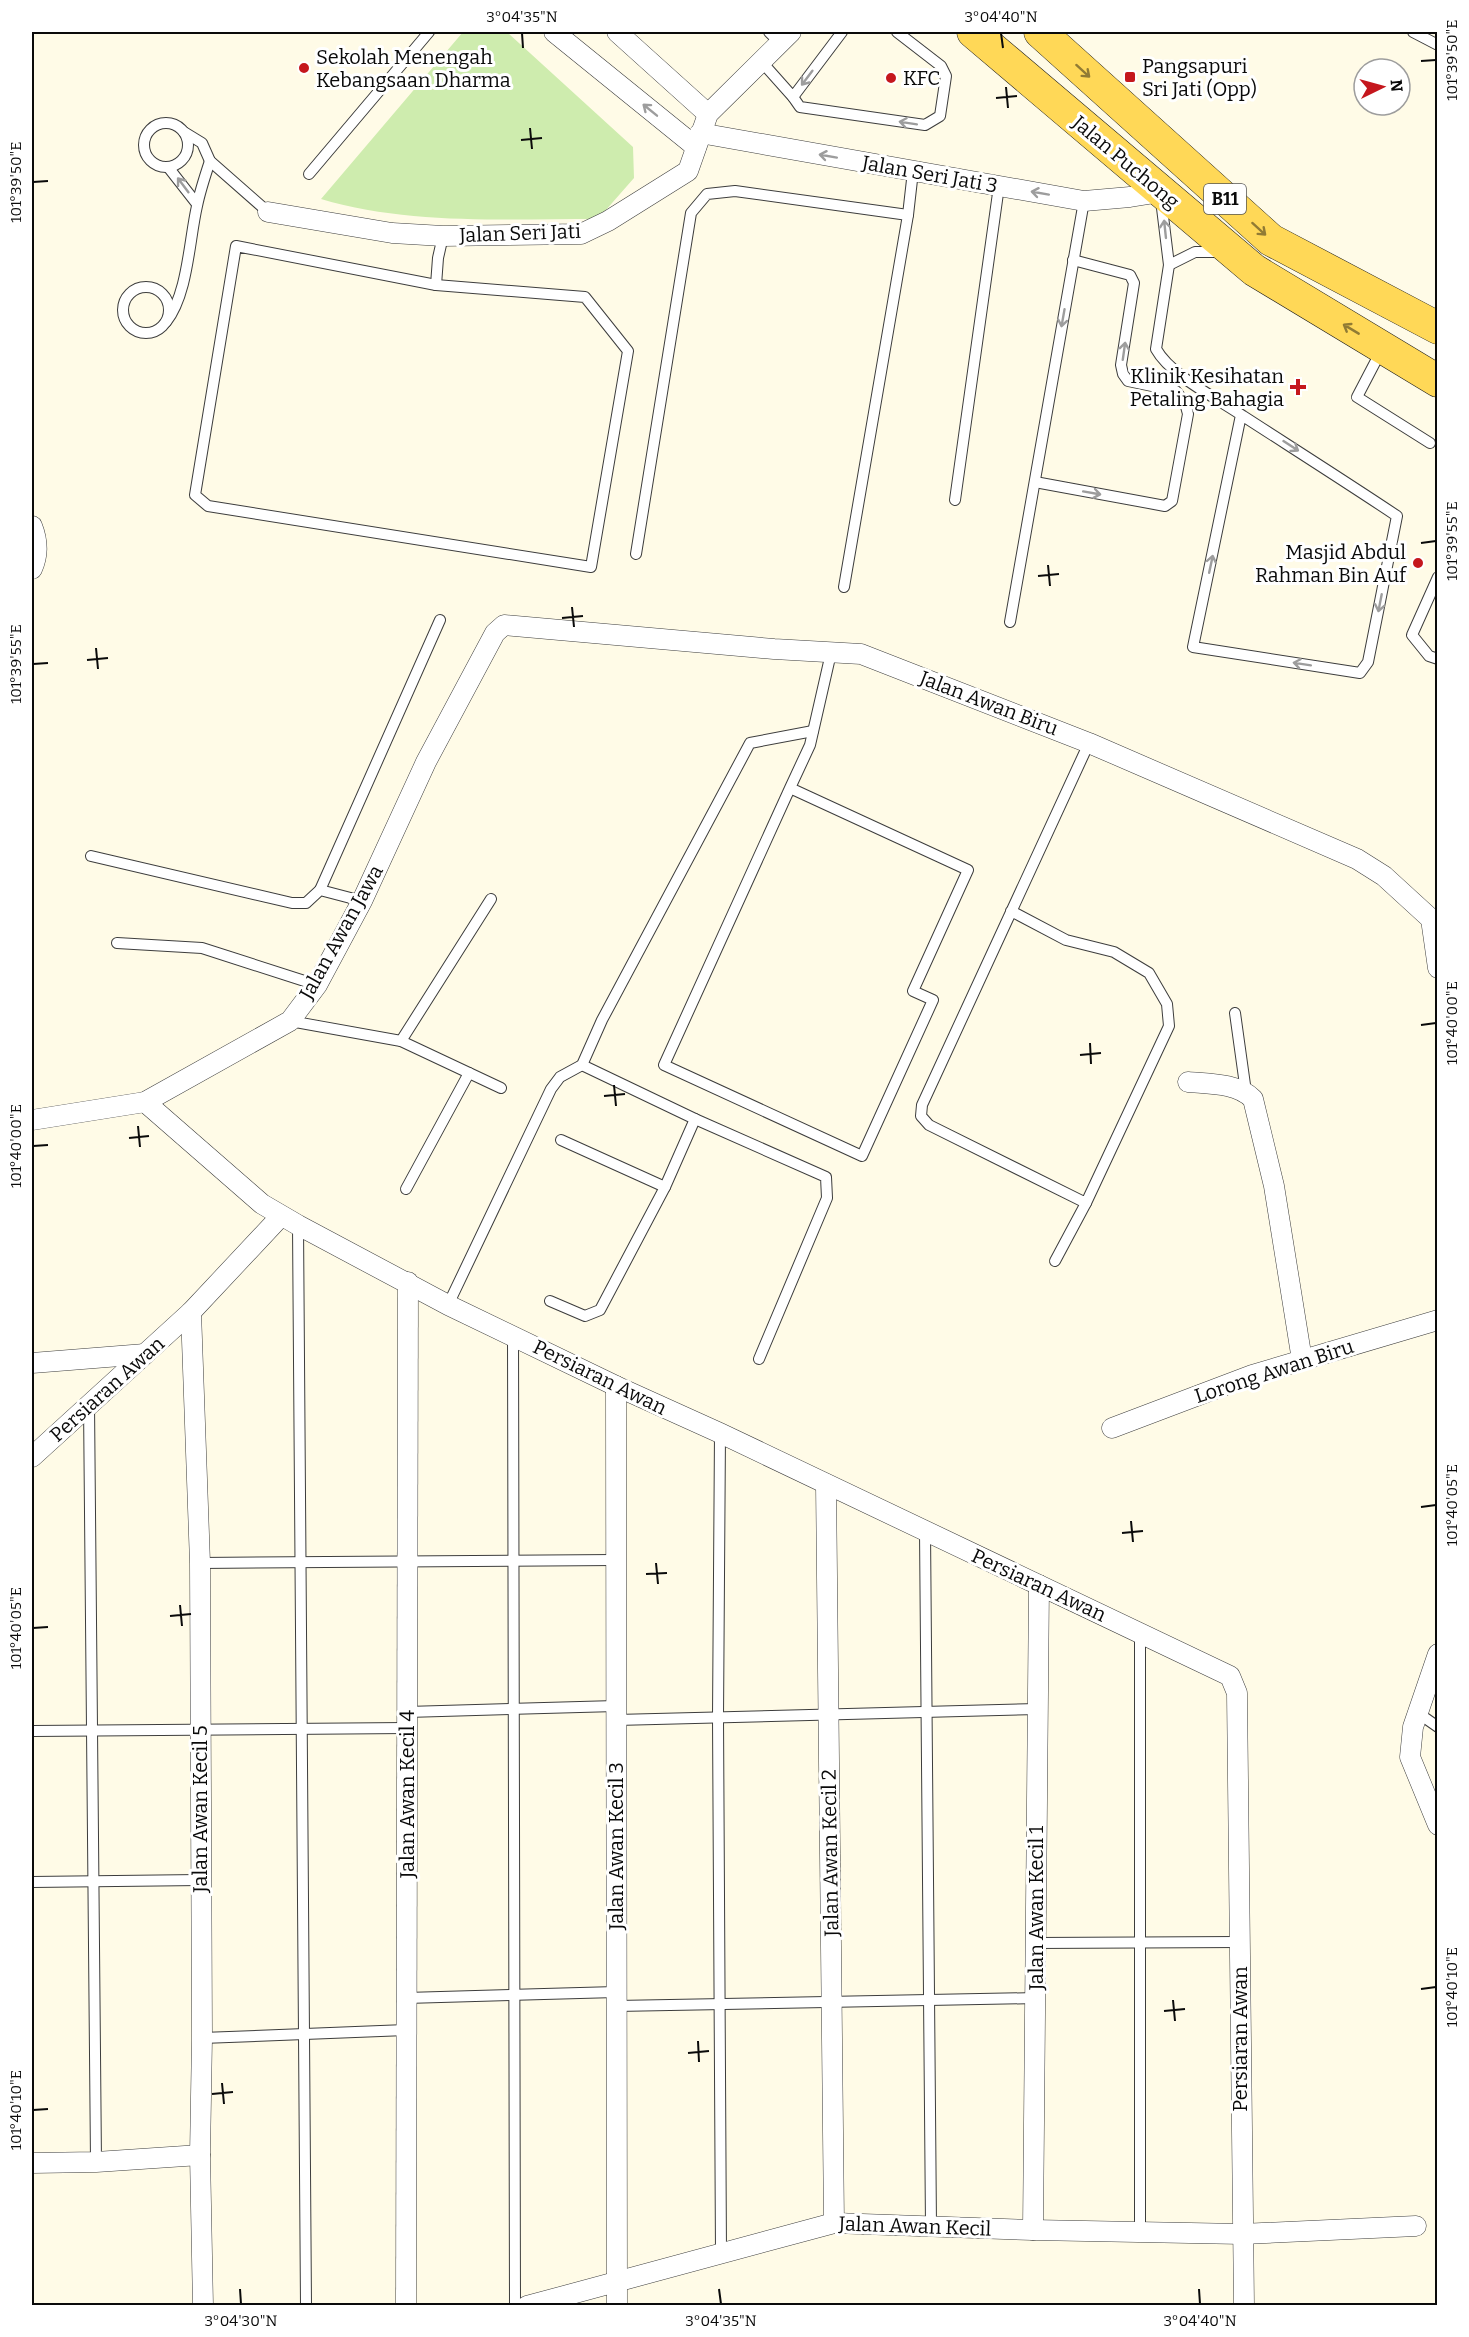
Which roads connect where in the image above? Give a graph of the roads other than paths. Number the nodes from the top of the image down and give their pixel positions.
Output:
1 (429, 32) edge
2 (554, 32) edge
3 (617, 32) edge
4 (842, 32) edge
5 (897, 32) edge
6 (973, 32) edge
7 (1040, 32) edge
8 (1413, 32) edge
9 (780, 35) edge
10 (1437, 45) edge
11 (761, 61) junction
12 (793, 97) junction
13 (708, 114) junction
14 (184, 132) junction
15 (698, 140) junction
16 (210, 161) junction
17 (168, 167) junction
18 (913, 171) junction
19 (309, 174) dead end
20 (999, 186) junction
21 (1161, 192) junction
22 (1084, 201) junction
23 (197, 204) junction
24 (268, 212) joint
25 (908, 215) junction
26 (443, 236) junction
27 (1232, 252) junction
28 (1073, 260) junction
29 (1169, 266) junction
30 (184, 274) junction
31 (435, 285) junction
32 (164, 294) junction
33 (166, 322) junction
34 (1437, 328) edge
35 (1383, 348) junction
36 (1437, 381) edge
37 (1241, 415) junction
38 (1430, 443) dead end
39 (1035, 482) junction
40 (955, 500) dead end
41 (34, 531) edge
42 (636, 554) dead end
43 (32, 569) edge
44 (1437, 577) edge
45 (844, 587) dead end
46 (1434, 592) edge
47 (440, 620) dead end
48 (1010, 622) dead end
49 (504, 625) joint
50 (831, 653) junction
51 (1437, 659) edge
52 (813, 731) junction
53 (1089, 743) junction
54 (790, 788) junction
55 (91, 856) dead end
56 (320, 890) junction
57 (491, 899) dead end
58 (362, 901) junction
59 (1011, 911) junction
60 (1434, 922) edge
61 (117, 943) dead end
62 (1437, 968) edge
63 (317, 985) junction
64 (1235, 1013) dead end
65 (290, 1021) junction
66 (401, 1041) junction
67 (582, 1065) junction
68 (469, 1073) junction
69 (1188, 1082) dead end
70 (501, 1088) dead end
71 (1246, 1092) junction
72 (145, 1102) junction
73 (695, 1119) junction
74 (32, 1120) edge
75 (561, 1140) dead end
76 (665, 1187) junction
77 (406, 1189) dead end
78 (1086, 1203) junction
79 (289, 1221) junction
80 (1055, 1261) dead end
81 (408, 1282) junction
82 (550, 1301) dead end
83 (448, 1305) junction
84 (191, 1312) junction
85 (1437, 1320) edge
86 (513, 1335) junction
87 (145, 1354) junction
88 (759, 1359) dead end
89 (1302, 1360) junction
90 (32, 1363) edge
91 (616, 1386) junction
92 (89, 1404) junction
93 (1112, 1428) dead end
94 (720, 1433) junction
95 (32, 1457) edge
96 (826, 1484) junction
97 (925, 1531) junction
98 (513, 1560) junction
99 (616, 1560) junction
100 (407, 1561) junction
101 (300, 1562) junction
102 (200, 1563) junction
103 (1039, 1585) junction
104 (1140, 1633) junction
105 (1437, 1654) edge
106 (1038, 1708) junction
107 (513, 1710) junction
108 (926, 1712) junction
109 (616, 1713) junction
110 (1418, 1713) junction
111 (828, 1714) junction
112 (718, 1718) junction
113 (407, 1720) junction
114 (1437, 1727) edge
115 (302, 1728) junction
116 (92, 1729) junction
117 (200, 1729) junction
118 (32, 1731) edge
119 (1437, 1825) edge
120 (200, 1880) junction
121 (93, 1881) junction
122 (32, 1882) edge
123 (1139, 1942) junction
124 (1239, 1942) junction
125 (1036, 1943) junction
126 (514, 1995) junction
127 (406, 1998) junction
128 (1036, 1998) junction
129 (616, 1999) junction
130 (929, 2000) junction
131 (831, 2002) junction
132 (720, 2004) junction
133 (406, 2030) junction
134 (304, 2034) junction
135 (202, 2038) junction
136 (200, 2155) junction
137 (96, 2162) junction
138 (32, 2163) edge
139 (834, 2223) junction
140 (931, 2226) junction
141 (1416, 2226) dead end
142 (1033, 2230) junction
143 (1140, 2232) junction
144 (1242, 2234) junction
145 (721, 2253) junction
146 (617, 2280) junction
147 (203, 2306) edge
148 (306, 2306) edge
149 (406, 2306) edge
150 (515, 2306) edge
151 (527, 2306) edge
152 (617, 2306) edge
153 (1244, 2306) edge

1 - 19 lane
15 -> 2 street
3 - 13 street
4 -> 12 lane
5 -> 12 lane
6 - 21 main road, Jalan Puchong / B11
7 -> 34 main road, Jalan Puchong / B11
8 - 10 lane
9 - 11 street, Jalan Seri Jati
11 - 12 lane
11 - 13 street, Jalan Seri Jati
13 - 15 street, Jalan Seri Jati
14 - 16 lane
14 - 17 lane
14 - 17 lane
18 -> 15 street, Jalan Seri Jati 3
15 - 26 street, Jalan Seri Jati
16 - 23 lane
16 - 24 lane
23 -> 17 lane
18 - 20 street, Jalan Seri Jati 3
18 - 25 lane
22 -> 20 street, Jalan Seri Jati 3
20 - 40 lane
21 - 22 street, Jalan Seri Jati 3
21 - 27 main road, Jalan Puchong / B11
29 -> 21 lane
22 - 28 lane
23 - 30 lane
24 - 26 street, Jalan Seri Jati
25 - 42 lane
25 - 45 lane
26 - 31 lane
27 - 29 lane
35 -> 27 main road, Jalan Puchong / B11
28 -> 39 lane
39 -> 28 lane
29 - 37 lane
30 - 32 lane
30 - 33 lane
31 - 31 lane
32 - 33 lane
32 - 33 lane
35 - 36 main road, Jalan Puchong / B11
35 - 38 lane
37 -> 37 lane
39 - 48 lane
41 - 43 street
44 - 46 lane
46 - 51 lane
47 - 56 lane
49 - 50 street, Jalan Awan Biru
49 - 58 street, Jalan Awan Jawa
50 - 52 lane
50 - 53 street, Jalan Awan Biru
52 - 54 lane
52 - 67 lane
53 - 59 lane
53 - 60 street, Jalan Awan Biru
54 - 54 lane
55 - 56 lane
56 - 58 lane
57 - 66 lane
58 - 63 street, Jalan Awan Jawa
59 - 78 lane
59 - 78 lane
60 - 62 street, Jalan Awan Biru
61 - 63 lane
63 - 65 street, Jalan Awan Jawa
64 - 71 lane
65 - 66 lane
65 - 72 street, Jalan Awan Jawa
66 - 68 lane
67 - 73 lane
67 - 83 lane
68 - 70 lane
68 - 77 lane
69 - 71 street
71 - 89 street
72 - 74 street, Jalan Awan Jawa
72 - 79 street, Persiaran Awan
73 - 76 lane
73 - 88 lane
75 - 76 lane
76 - 82 lane
78 - 80 lane
79 - 81 street, Persiaran Awan
79 - 84 street, Persiaran Awan
79 - 101 lane
81 - 83 street, Persiaran Awan
81 - 100 street, Jalan Awan Kecil 4
83 - 86 street, Persiaran Awan
84 - 87 street, Persiaran Awan
84 - 102 street, Jalan Awan Kecil 5
85 - 89 street, Lorong Awan Biru
86 - 91 street, Persiaran Awan
86 - 98 lane
87 - 90 street
87 - 92 street, Persiaran Awan
89 - 93 street, Lorong Awan Biru
91 - 94 street, Persiaran Awan
91 - 99 street, Jalan Awan Kecil 3
92 - 95 street, Persiaran Awan
92 - 116 lane
94 - 96 street, Persiaran Awan
94 - 112 lane
96 - 97 street, Persiaran Awan
96 - 111 street, Jalan Awan Kecil 2
97 - 103 street, Persiaran Awan
97 - 108 lane
98 - 99 lane
98 - 100 lane
98 - 107 lane
99 - 109 street, Jalan Awan Kecil 3
100 - 101 lane
100 - 113 street, Jalan Awan Kecil 4
101 - 102 lane
101 - 115 lane
102 - 117 street, Jalan Awan Kecil 5
103 - 104 street, Persiaran Awan
103 - 106 street, Jalan Awan Kecil 1
104 - 123 lane
104 - 124 street, Persiaran Awan
105 - 110 street
106 - 108 lane
106 - 125 street, Jalan Awan Kecil 1
107 - 109 lane
107 - 113 lane
107 - 126 lane
108 - 111 lane
108 - 130 lane
109 - 112 lane
109 - 129 street, Jalan Awan Kecil 3
110 - 114 lane
110 - 119 street
111 - 112 lane
111 - 131 street, Jalan Awan Kecil 2
112 - 132 lane
113 - 115 lane
113 - 127 street, Jalan Awan Kecil 4
115 - 117 lane
115 - 134 lane
116 - 117 lane
116 - 118 lane
116 - 121 lane
117 - 120 street, Jalan Awan Kecil 5
120 - 121 lane
120 - 135 street, Jalan Awan Kecil 5
121 - 122 lane
121 - 137 lane
123 - 124 lane
123 - 125 lane
123 - 143 lane
124 - 144 street, Persiaran Awan
125 - 128 street, Jalan Awan Kecil 1
126 - 127 lane
126 - 129 lane
126 - 150 lane
127 - 133 street, Jalan Awan Kecil 4
128 - 130 lane
128 - 142 street, Jalan Awan Kecil 1
129 - 132 lane
129 - 146 street, Jalan Awan Kecil 3
130 - 131 lane
130 - 140 lane
131 - 132 lane
131 - 139 street, Jalan Awan Kecil 2
132 - 145 lane
133 - 134 lane
133 - 149 street, Jalan Awan Kecil 4
134 - 135 lane
134 - 148 lane
135 - 136 street, Jalan Awan Kecil 5
136 - 137 street
136 - 147 street, Jalan Awan Kecil 5
137 - 138 street
139 - 140 street, Jalan Awan Kecil
139 - 145 street, Jalan Awan Kecil
140 - 142 street, Jalan Awan Kecil
141 - 144 street, Jalan Awan Kecil
142 - 143 street, Jalan Awan Kecil
143 - 144 street, Jalan Awan Kecil
144 - 153 street, Persiaran Awan
145 - 146 street, Jalan Awan Kecil
146 - 151 street, Jalan Awan Kecil
146 - 152 street, Jalan Awan Kecil 3

